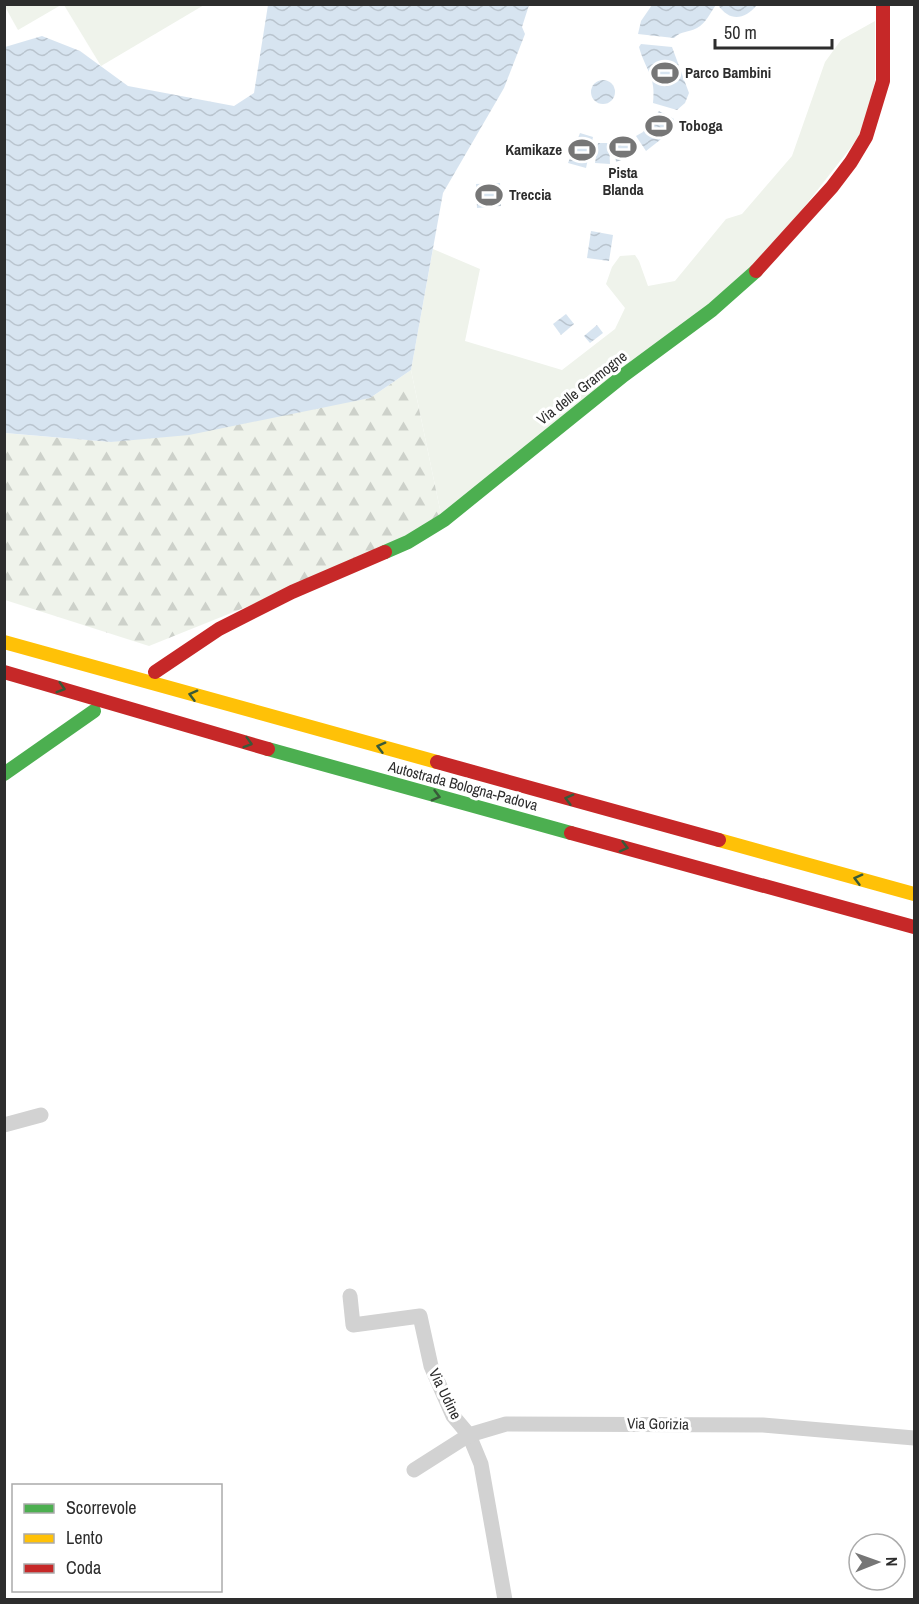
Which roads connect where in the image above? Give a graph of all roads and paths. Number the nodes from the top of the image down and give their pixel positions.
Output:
1 (883, 4) edge
2 (4, 642) edge
3 (4, 672) edge
4 (155, 672) dead end
5 (94, 711) dead end
6 (4, 774) edge
7 (915, 894) edge
8 (915, 927) edge
9 (41, 1115) dead end
10 (4, 1125) edge
11 (350, 1296) dead end
12 (469, 1435) junction
13 (915, 1438) edge
14 (414, 1470) dead end
15 (505, 1599) edge

1 - 4 main road, Via delle Gramogne
7 -> 2 main road, Autostrada Bologna-Padova
3 -> 8 main road, Autostrada Bologna-Padova
5 - 6 main road
9 - 10 street
11 - 12 street, Via Udine
12 - 13 street, Via Gorizia
12 - 14 street, Via Gorizia
12 - 15 street, Via Udine

